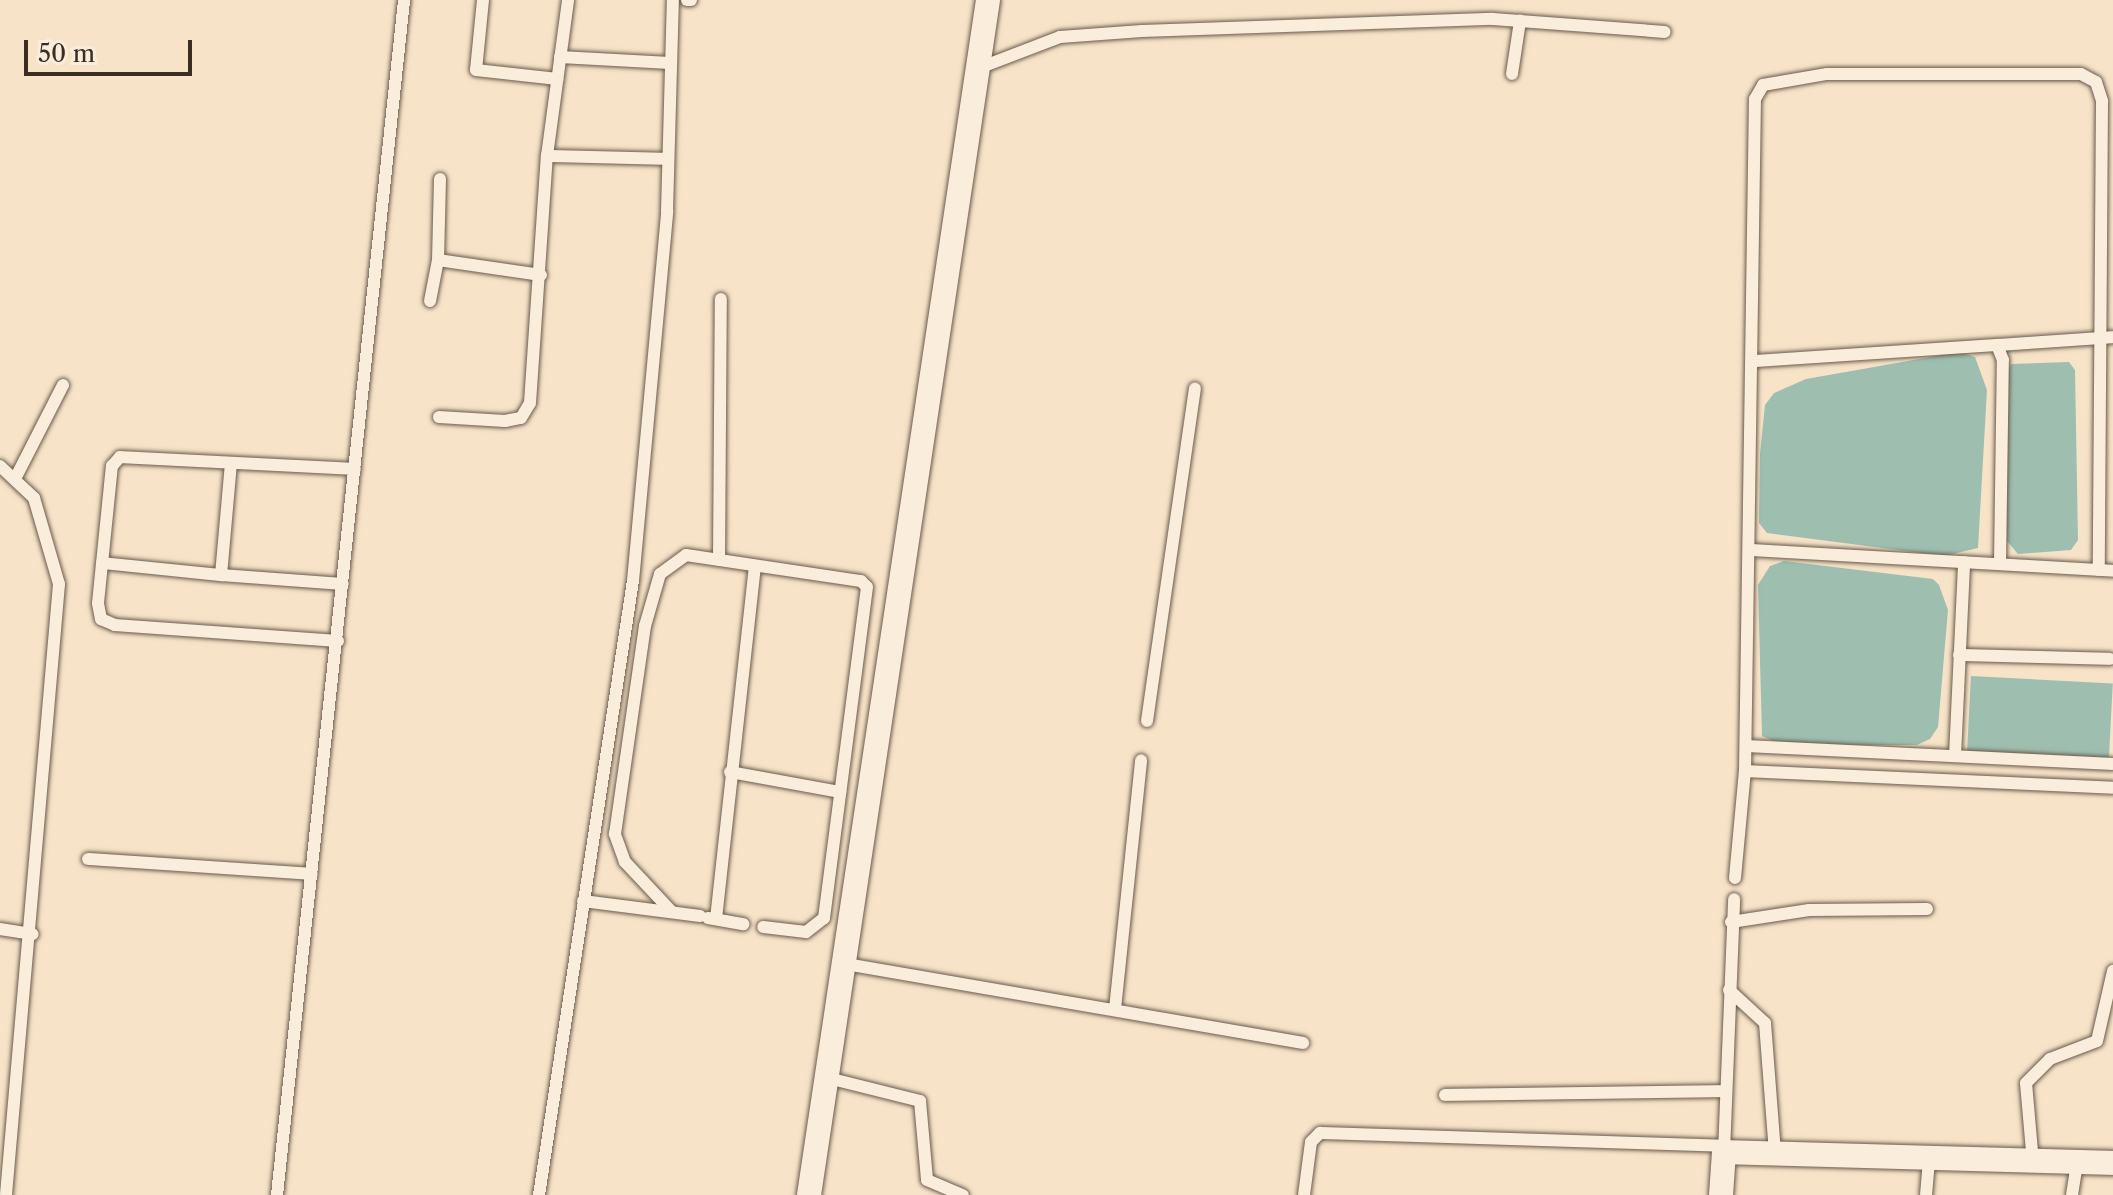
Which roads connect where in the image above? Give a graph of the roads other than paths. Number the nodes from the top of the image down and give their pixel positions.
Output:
1 (404, 0) edge
2 (483, 0) edge
3 (568, 0) edge
4 (673, 0) edge
5 (988, 0) edge
6 (1520, 21) junction
7 (1665, 32) dead end
8 (560, 57) junction
9 (670, 63) junction
10 (976, 69) junction
11 (1512, 74) dead end
12 (558, 79) junction
13 (547, 156) junction
14 (666, 159) junction
15 (440, 179) dead end
16 (438, 260) junction
17 (541, 275) junction
18 (721, 299) dead end
19 (430, 301) dead end
20 (2095, 337) junction
21 (2113, 337) edge
22 (1997, 345) junction
23 (1754, 361) junction
24 (63, 385) dead end
25 (1195, 388) dead end
26 (439, 417) dead end
27 (231, 464) junction
28 (0, 466) edge
29 (355, 469) junction
30 (17, 475) junction
31 (1753, 550) junction
32 (719, 560) junction
33 (1964, 562) junction
34 (102, 563) junction
35 (2000, 564) junction
36 (755, 566) junction
37 (2099, 570) junction
38 (2113, 571) edge
39 (221, 575) junction
40 (343, 584) junction
41 (338, 641) junction
42 (1959, 655) junction
43 (2110, 659) dead end
44 (1147, 721) dead end
45 (1747, 746) junction
46 (1955, 756) junction
47 (1141, 760) dead end
48 (2113, 764) edge
49 (1745, 771) junction
50 (730, 772) junction
51 (2113, 788) edge
52 (840, 792) junction
53 (88, 859) dead end
54 (311, 874) junction
55 (1735, 878) dead end
56 (1734, 899) dead end
57 (583, 901) junction
58 (1927, 909) dead end
59 (672, 912) junction
60 (708, 918) junction
61 (1731, 922) junction
62 (743, 924) dead end
63 (763, 927) dead end
64 (0, 929) edge
65 (33, 934) junction
66 (846, 964) junction
67 (2113, 971) edge
68 (1729, 990) junction
69 (1115, 1009) junction
70 (1303, 1043) dead end
71 (828, 1078) junction
72 (1725, 1091) junction
73 (1445, 1095) dead end
74 (1724, 1149) junction
75 (1775, 1153) junction
76 (1929, 1160) junction
77 (2033, 1163) junction
78 (2077, 1163) junction
79 (2113, 1163) edge
80 (6, 1195) edge
81 (277, 1195) edge
82 (539, 1195) edge
83 (809, 1195) edge
84 (963, 1195) edge
85 (1304, 1195) edge
86 (1721, 1195) edge
87 (1926, 1195) edge
88 (2072, 1195) edge

1 - 29 lane
2 - 12 lane
3 - 8 lane
4 - 9 lane
5 - 10 street
6 - 7 lane
6 - 10 lane
6 - 11 lane
8 - 9 lane
8 - 12 lane
9 - 14 lane
10 - 66 street
12 - 13 lane
13 - 14 lane
13 - 17 lane
14 - 57 lane
15 - 16 lane
16 - 17 lane
16 - 19 lane
17 - 26 lane
18 - 32 lane
20 - 21 lane
20 - 22 lane
20 - 23 lane
20 - 37 lane
22 - 23 lane
22 - 35 lane
23 - 31 lane
24 - 30 lane
25 - 44 lane
27 - 29 lane
27 - 34 lane
27 - 39 lane
28 - 30 lane
29 - 40 lane
30 - 65 lane
31 - 33 lane
31 - 45 lane
32 - 36 lane
32 - 59 lane
33 - 35 lane
33 - 42 lane
34 - 39 lane
34 - 41 lane
35 - 37 lane
36 - 50 lane
36 - 52 lane
37 - 38 lane
39 - 40 lane
40 - 41 lane
41 - 54 lane
42 - 43 lane
42 - 46 lane
45 - 46 lane
45 - 49 lane
46 - 48 lane
47 - 69 lane
49 - 51 lane
49 - 55 lane
50 - 52 lane
50 - 60 lane
52 - 63 lane
53 - 54 lane
54 - 81 lane
56 - 61 lane
57 - 59 lane
57 - 82 lane
58 - 61 lane
59 - 60 lane
60 - 62 lane
61 - 68 lane
64 - 65 lane
65 - 80 lane
66 - 69 lane
66 - 71 street
67 - 77 lane
68 - 72 lane
68 - 75 lane
69 - 70 lane
71 - 83 street
71 - 84 lane
72 - 73 lane
72 - 74 lane
74 - 75 street
74 - 85 lane
74 - 86 street
75 - 76 street
76 - 77 street
76 - 87 lane
77 - 78 street
78 - 79 street
78 - 88 lane

